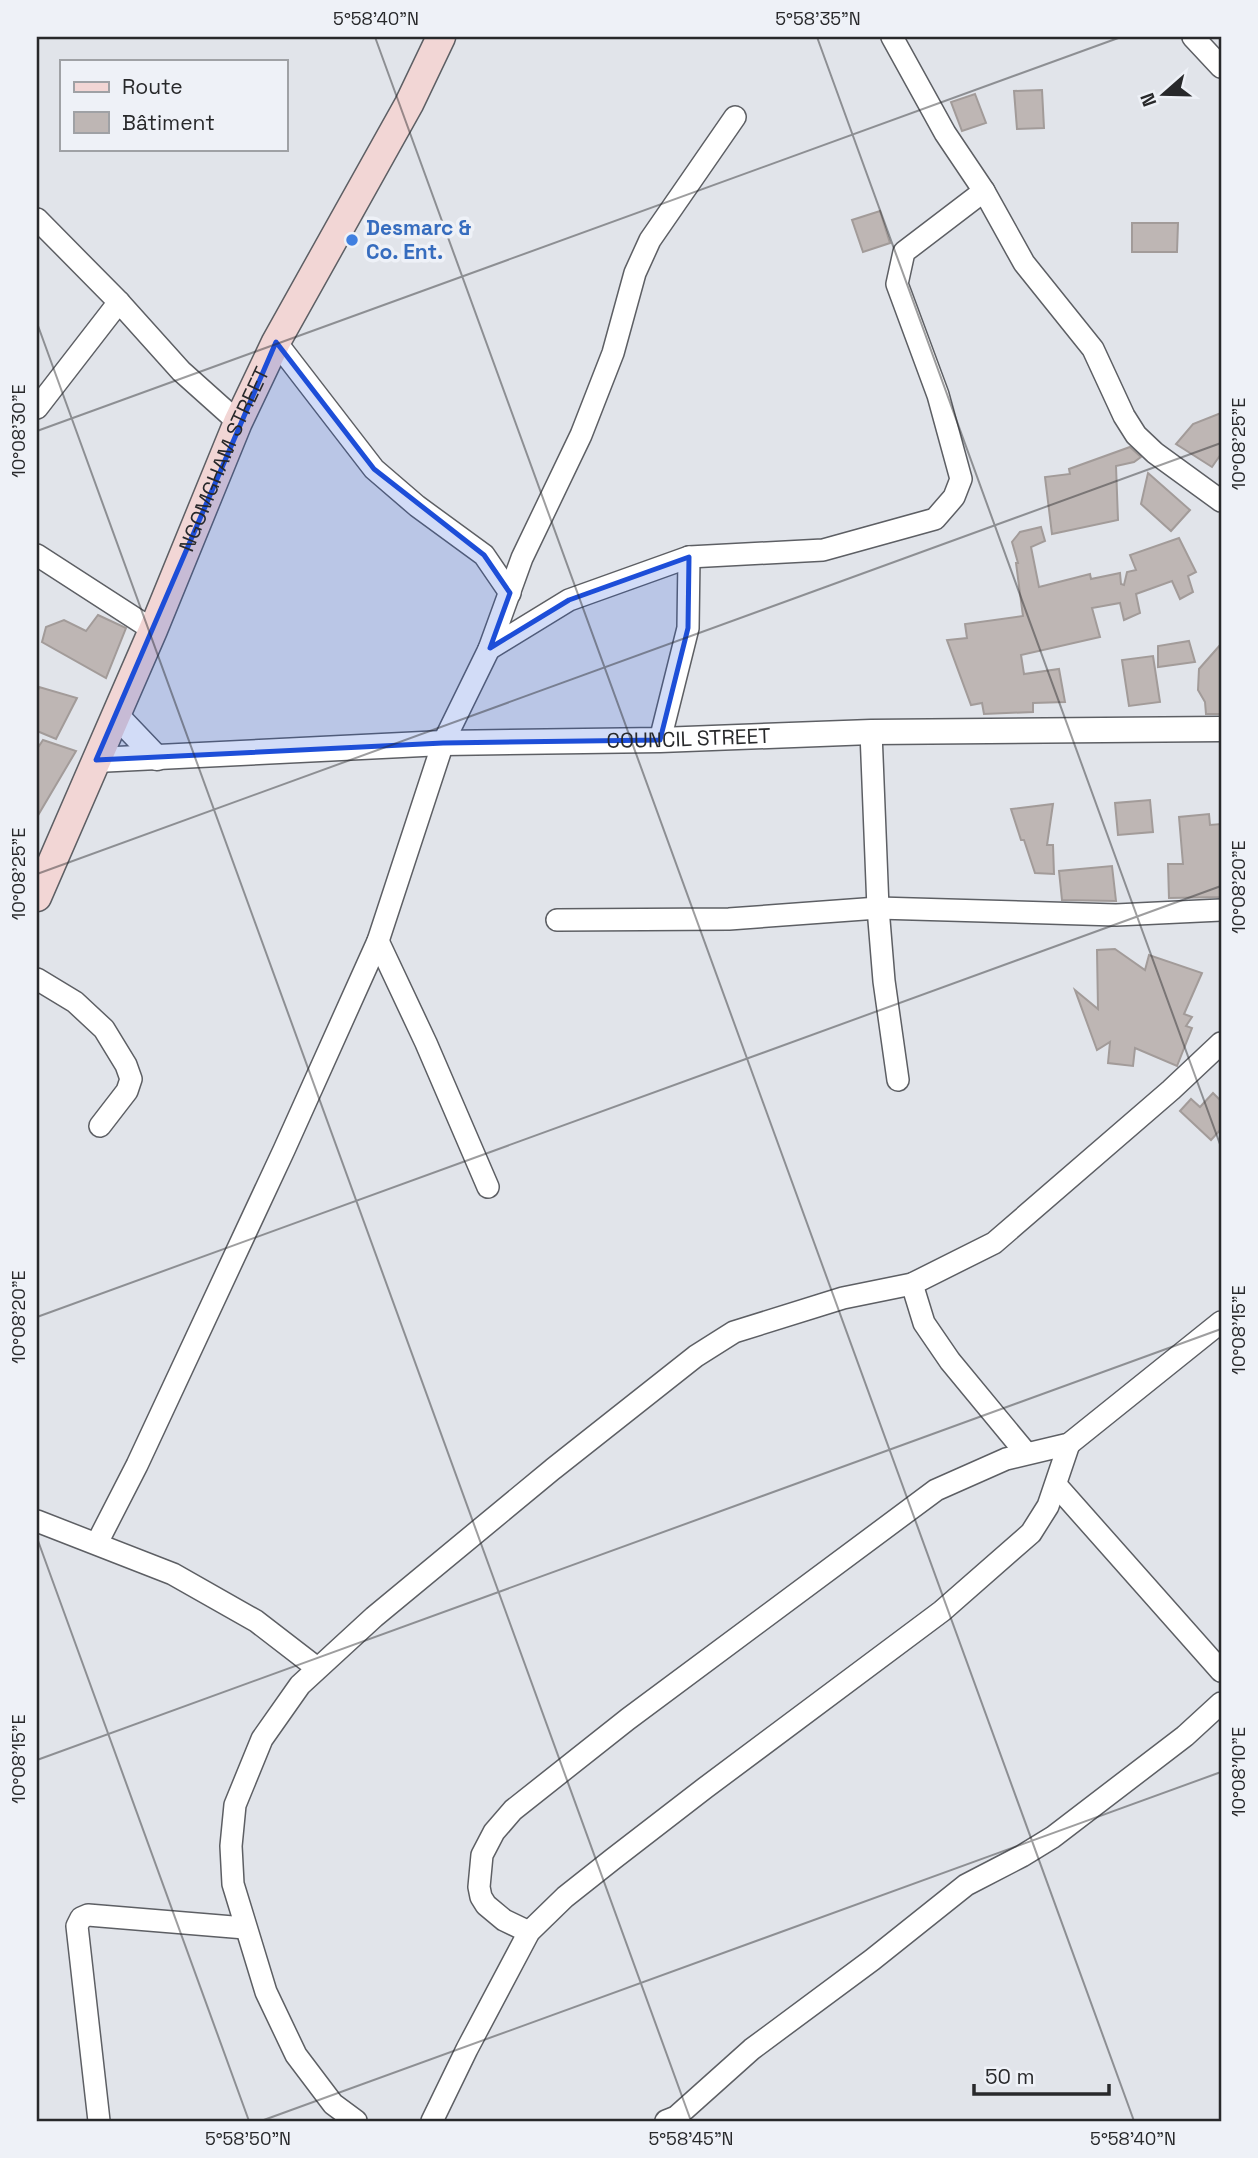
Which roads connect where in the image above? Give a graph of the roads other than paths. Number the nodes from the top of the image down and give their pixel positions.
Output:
1 (441, 37) edge
2 (892, 37) edge
3 (1194, 37) edge
4 (1221, 67) edge
5 (735, 117) dead end
6 (984, 191) junction
7 (37, 219) edge
8 (119, 302) junction
9 (276, 342) junction
10 (37, 408) edge
11 (238, 422) junction
12 (1221, 501) edge
13 (37, 555) edge
14 (484, 555) junction
15 (689, 557) junction
16 (522, 558) junction
17 (510, 593) junction
18 (153, 630) junction
19 (489, 649) junction
20 (116, 715) junction
21 (1221, 729) edge
22 (871, 732) junction
23 (660, 740) junction
24 (443, 743) junction
25 (157, 758) junction
26 (96, 760) junction
27 (37, 897) edge
28 (877, 908) junction
29 (1221, 910) edge
30 (557, 920) dead end
31 (378, 941) junction
32 (37, 979) edge
33 (1221, 1043) edge
34 (898, 1080) dead end
35 (100, 1126) dead end
36 (488, 1186) dead end
37 (912, 1284) junction
38 (1221, 1322) edge
39 (1069, 1444) junction
40 (1026, 1453) junction
41 (1056, 1485) junction
42 (37, 1521) edge
43 (97, 1543) junction
44 (317, 1668) junction
45 (1221, 1671) edge
46 (1221, 1703) edge
47 (245, 1928) junction
48 (529, 1932) junction
49 (99, 2121) edge
50 (356, 2121) edge
51 (432, 2121) edge
52 (666, 2121) edge

1 - 9 main road, NGOMGHAM STREET
2 - 6 street
3 - 4 street
5 - 16 street
6 - 12 street
6 - 15 street
7 - 8 street
8 - 10 street
8 - 11 street
9 - 11 main road, NGOMGHAM STREET
9 - 14 street
11 - 18 main road, NGOMGHAM STREET
13 - 18 street
14 - 16 street
14 - 17 street
15 - 19 street
15 - 23 street
16 - 17 street
17 - 19 street
18 - 20 main road, NGOMGHAM STREET
19 - 24 street
20 - 25 street
20 - 26 main road, NGOMGHAM STREET
21 - 22 street, COUNCIL STREET
22 - 23 street, COUNCIL STREET
22 - 28 street
23 - 24 street, COUNCIL STREET
24 - 25 street, COUNCIL STREET
24 - 31 street
25 - 26 street, COUNCIL STREET
26 - 27 main road, NGOMGHAM STREET
28 - 29 street
28 - 30 street
28 - 34 street
31 - 36 street
31 - 43 street
32 - 35 street
33 - 37 street
37 - 40 street
37 - 44 street
38 - 39 street
39 - 40 street
39 - 41 street
40 - 48 street
41 - 45 street
41 - 48 street
42 - 43 street
43 - 44 street
44 - 47 street
46 - 52 street
47 - 49 street
47 - 50 street
48 - 51 street

